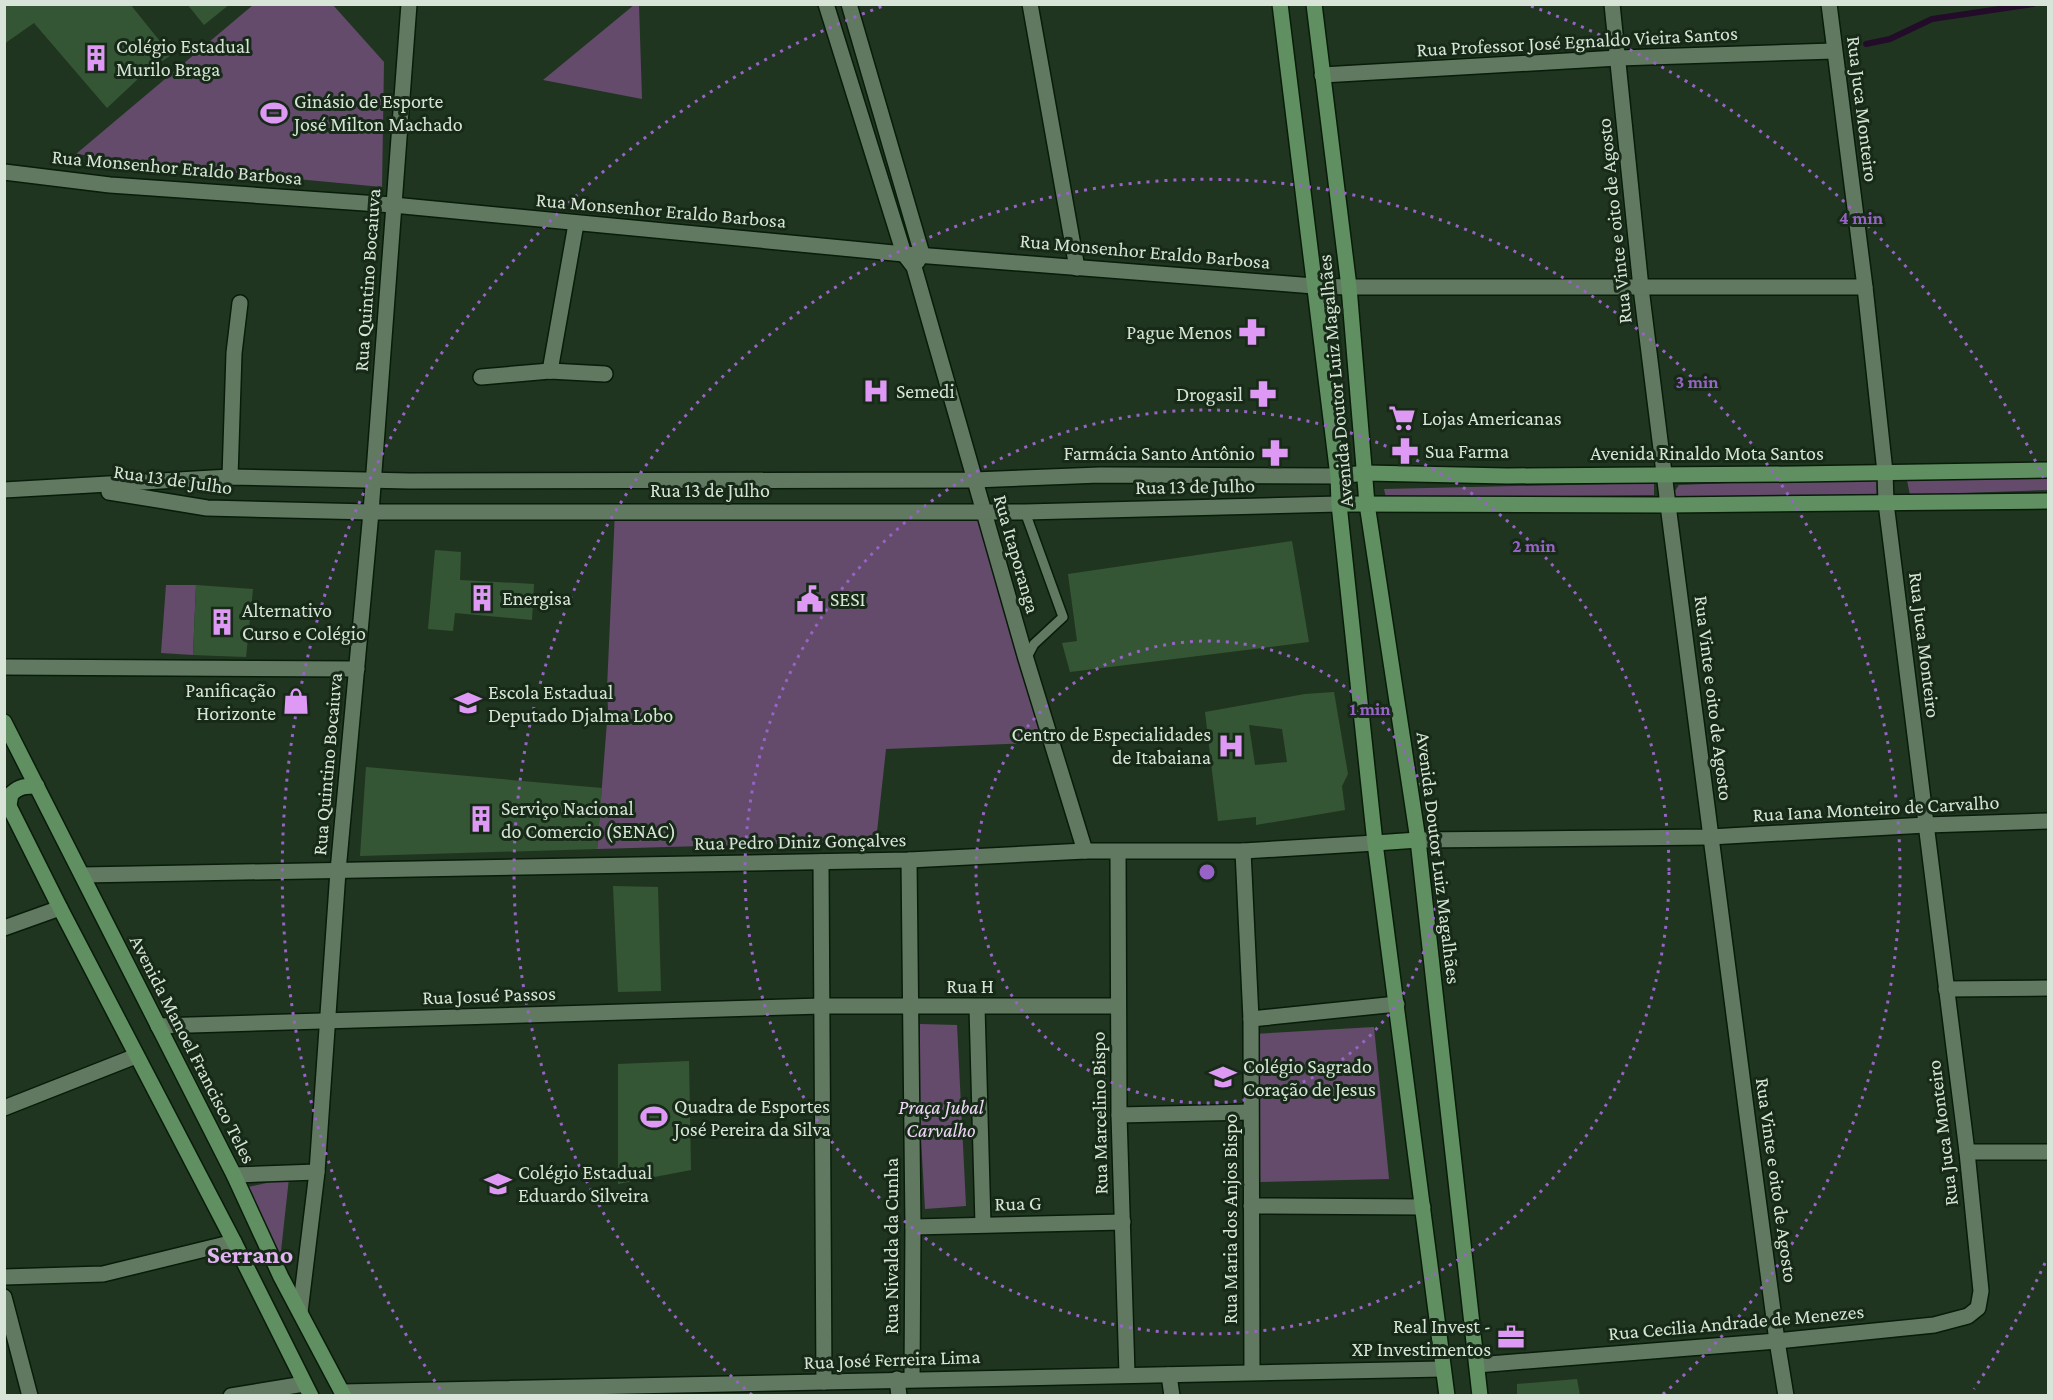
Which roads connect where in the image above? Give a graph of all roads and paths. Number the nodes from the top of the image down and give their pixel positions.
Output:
1 (409, 4) edge
2 (826, 4) edge
3 (849, 4) edge
4 (1030, 4) edge
5 (1280, 4) edge
6 (1314, 4) edge
7 (1612, 4) edge
8 (1828, 4) edge
9 (1834, 51) junction
10 (1618, 58) junction
11 (1322, 75) junction
12 (4, 172) edge
13 (393, 205) junction
14 (576, 224) junction
15 (904, 254) junction
16 (918, 260) junction
17 (1077, 268) junction
18 (1314, 286) junction
19 (1865, 287) junction
20 (1349, 288) junction
21 (1641, 288) junction
22 (240, 303) dead end
23 (550, 371) junction
24 (605, 374) dead end
25 (481, 377) dead end
26 (2049, 470) edge
27 (1885, 472) junction
28 (1366, 473) junction
29 (1665, 475) junction
30 (1338, 476) junction
31 (230, 477) junction
32 (374, 479) junction
33 (974, 480) junction
34 (82, 487) junction
35 (4, 490) edge
36 (2049, 501) edge
37 (1886, 503) junction
38 (1339, 504) junction
39 (1367, 504) junction
40 (1668, 505) junction
41 (984, 511) junction
42 (371, 512) junction
43 (1025, 512) junction
44 (1026, 659) junction
45 (4, 667) edge
46 (357, 669) junction
47 (7, 733) edge
48 (37, 786) junction
49 (7, 801) edge
50 (2049, 821) edge
51 (1926, 825) junction
52 (1710, 837) junction
53 (1418, 840) junction
54 (1375, 843) junction
55 (1085, 851) junction
56 (1243, 851) junction
57 (1118, 852) junction
58 (909, 860) junction
59 (821, 862) junction
60 (338, 872) junction
61 (82, 875) junction
62 (60, 908) junction
63 (4, 928) edge
64 (2049, 988) edge
65 (1946, 989) junction
66 (1397, 1004) junction
67 (822, 1006) junction
68 (911, 1006) junction
69 (1118, 1006) junction
70 (976, 1007) junction
71 (1251, 1019) junction
72 (328, 1020) junction
73 (158, 1026) junction
74 (136, 1056) junction
75 (4, 1108) edge
76 (1250, 1112) junction
77 (1119, 1115) junction
78 (1967, 1152) junction
79 (2049, 1152) edge
80 (316, 1172) junction
81 (234, 1175) junction
82 (1251, 1206) junction
83 (1423, 1207) junction
84 (1123, 1222) junction
85 (983, 1224) junction
86 (913, 1227) junction
87 (234, 1242) junction
88 (4, 1277) edge
89 (1982, 1291) joint
90 (4, 1297) edge
91 (300, 1312) junction
92 (1777, 1341) junction
93 (1476, 1365) junction
94 (1443, 1369) junction
95 (1252, 1372) junction
96 (1127, 1374) junction
97 (1169, 1375) junction
98 (904, 1379) junction
99 (824, 1382) junction
100 (308, 1390) edge
101 (282, 1391) edge
102 (343, 1394) edge
103 (30, 1395) edge
104 (231, 1395) edge
105 (899, 1395) edge
106 (1172, 1395) edge
107 (1447, 1395) edge
108 (1480, 1395) edge
109 (1786, 1395) edge

1 - 13 street, Rua Quintino Bocaiuva
2 - 15 street
3 - 16 street, Rua Itaporanga
4 - 17 street
5 - 18 street, Avenida Doutor Luiz Magalhães
6 - 11 street, Avenida Doutor Luiz Magalhães
7 - 10 street, Rua Vinte e oito de Agosto
8 - 9 street, Rua Juca Monteiro
9 - 10 street, Rua Professor José Egnaldo Vieira Santos
9 - 19 street, Rua Juca Monteiro
10 - 11 street, Rua Professor José Egnaldo Vieira Santos
10 - 21 street, Rua Vinte e oito de Agosto
11 - 20 street, Avenida Doutor Luiz Magalhães
12 - 13 street, Rua Monsenhor Eraldo Barbosa
13 - 14 street, Rua Monsenhor Eraldo Barbosa
13 - 32 street, Rua Quintino Bocaiuva
14 - 15 street, Rua Monsenhor Eraldo Barbosa
14 - 23 street
15 - 16 street, Rua Monsenhor Eraldo Barbosa
16 - 17 street, Rua Monsenhor Eraldo Barbosa
16 - 33 street, Rua Itaporanga
17 - 18 street, Rua Monsenhor Eraldo Barbosa
18 - 20 street, Rua Monsenhor Eraldo Barbosa
18 - 30 street, Avenida Doutor Luiz Magalhães
19 - 21 street, Rua Monsenhor Eraldo Barbosa
19 - 27 street, Rua Juca Monteiro
20 - 21 street, Rua Monsenhor Eraldo Barbosa
20 - 28 street, Avenida Doutor Luiz Magalhães
21 - 29 street, Rua Vinte e oito de Agosto
22 - 31 street
23 - 24 street
23 - 25 street
26 - 27 street, Avenida Rinaldo Mota Santos
27 - 29 street, Avenida Rinaldo Mota Santos
27 - 37 street, Rua Juca Monteiro
28 - 29 street, Avenida Rinaldo Mota Santos
28 - 30 street, Avenida Rinaldo Mota Santos
28 - 39 street, Avenida Doutor Luiz Magalhães
29 - 40 street, Rua Vinte e oito de Agosto
30 - 33 street, Rua 13 de Julho
30 - 38 street, Avenida Doutor Luiz Magalhães
31 - 32 street, Rua 13 de Julho
31 - 34 street, Rua 13 de Julho
32 - 33 street, Rua 13 de Julho
32 - 42 street, Rua Quintino Bocaiuva
33 - 41 street, Rua Itaporanga
34 - 35 street, Rua 13 de Julho
34 - 42 street, Rua 13 de Julho
36 - 37 street
37 - 40 street
37 - 51 street, Rua Juca Monteiro
38 - 39 street
38 - 43 street, Rua 13 de Julho
38 - 54 street, Avenida Doutor Luiz Magalhães
39 - 40 street
39 - 53 street, Avenida Doutor Luiz Magalhães
40 - 52 street, Rua Vinte e oito de Agosto
41 - 42 street, Rua 13 de Julho
41 - 43 street, Rua 13 de Julho
41 - 44 street, Rua Itaporanga
42 - 46 street, Rua Quintino Bocaiuva
43 - 44 lane
44 - 55 street, Rua Itaporanga
45 - 46 street
46 - 60 street, Rua Quintino Bocaiuva
47 - 48 street, Avenida Manoel Francisco Teles
48 - 49 street
48 - 61 street, Avenida Manoel Francisco Teles
49 - 62 street
50 - 51 street, Rua Iana Monteiro de Carvalho
51 - 52 street, Rua Iana Monteiro de Carvalho
51 - 65 street, Rua Juca Monteiro
52 - 53 street, Rua Iana Monteiro de Carvalho
52 - 92 street, Rua Vinte e oito de Agosto
53 - 54 street
53 - 93 street, Avenida Doutor Luiz Magalhães
54 - 56 street, Rua Pedro Diniz Gonçalves
54 - 66 street, Avenida Doutor Luiz Magalhães
55 - 57 street, Rua Pedro Diniz Gonçalves
55 - 58 street, Rua Pedro Diniz Gonçalves
56 - 57 street, Rua Pedro Diniz Gonçalves
56 - 71 street, Rua Maria dos Anjos Bispo
57 - 69 street, Rua Marcelino Bispo
58 - 59 street, Rua Pedro Diniz Gonçalves
58 - 68 street, Rua Nivalda da Cunha
59 - 60 street, Rua Pedro Diniz Gonçalves
59 - 67 street
60 - 61 street, Rua Pedro Diniz Gonçalves
60 - 72 street, Rua Quintino Bocaiuva
61 - 73 street, Avenida Manoel Francisco Teles
62 - 63 street
62 - 74 street
64 - 65 street
65 - 78 street, Rua Juca Monteiro
66 - 71 street
66 - 83 street, Avenida Doutor Luiz Magalhães
67 - 68 street, Rua H
67 - 72 street, Rua Josué Passos
67 - 99 street
68 - 70 street, Rua H
68 - 86 street, Rua Nivalda da Cunha
69 - 70 street, Rua H
69 - 77 street, Rua Marcelino Bispo
70 - 85 street
71 - 76 street, Rua Maria dos Anjos Bispo
72 - 73 street, Rua Josué Passos
72 - 80 street, Rua Quintino Bocaiuva
73 - 81 street, Avenida Manoel Francisco Teles
74 - 75 street
74 - 87 street
76 - 77 street
76 - 82 street, Rua Maria dos Anjos Bispo
77 - 84 street, Rua Marcelino Bispo
78 - 79 street
78 - 89 street, Rua Juca Monteiro
80 - 81 street
80 - 91 street, Rua Quintino Bocaiuva
81 - 91 street, Avenida Manoel Francisco Teles
82 - 83 street
82 - 95 street, Rua Maria dos Anjos Bispo
83 - 94 street, Avenida Doutor Luiz Magalhães
84 - 85 street, Rua G
84 - 96 street, Rua Marcelino Bispo
85 - 86 street, Rua G
86 - 98 street, Rua Nivalda da Cunha
87 - 88 street
87 - 100 street
89 - 92 street, Rua Cecilia Andrade de Menezes
90 - 103 street
91 - 102 street, Avenida Manoel Francisco Teles
92 - 93 street, Rua Cecilia Andrade de Menezes
92 - 109 street, Rua Vinte e oito de Agosto
93 - 108 street, Avenida Doutor Luiz Magalhães
94 - 95 street, Rua José Ferreira Lima
94 - 107 street, Avenida Doutor Luiz Magalhães
95 - 97 street, Rua José Ferreira Lima
96 - 97 street, Rua José Ferreira Lima
96 - 98 street, Rua José Ferreira Lima
97 - 106 street
98 - 99 street, Rua José Ferreira Lima
98 - 105 street, Rua Nivalda da Cunha
99 - 102 street, Rua José Ferreira Lima
100 - 101 street
101 - 104 street

